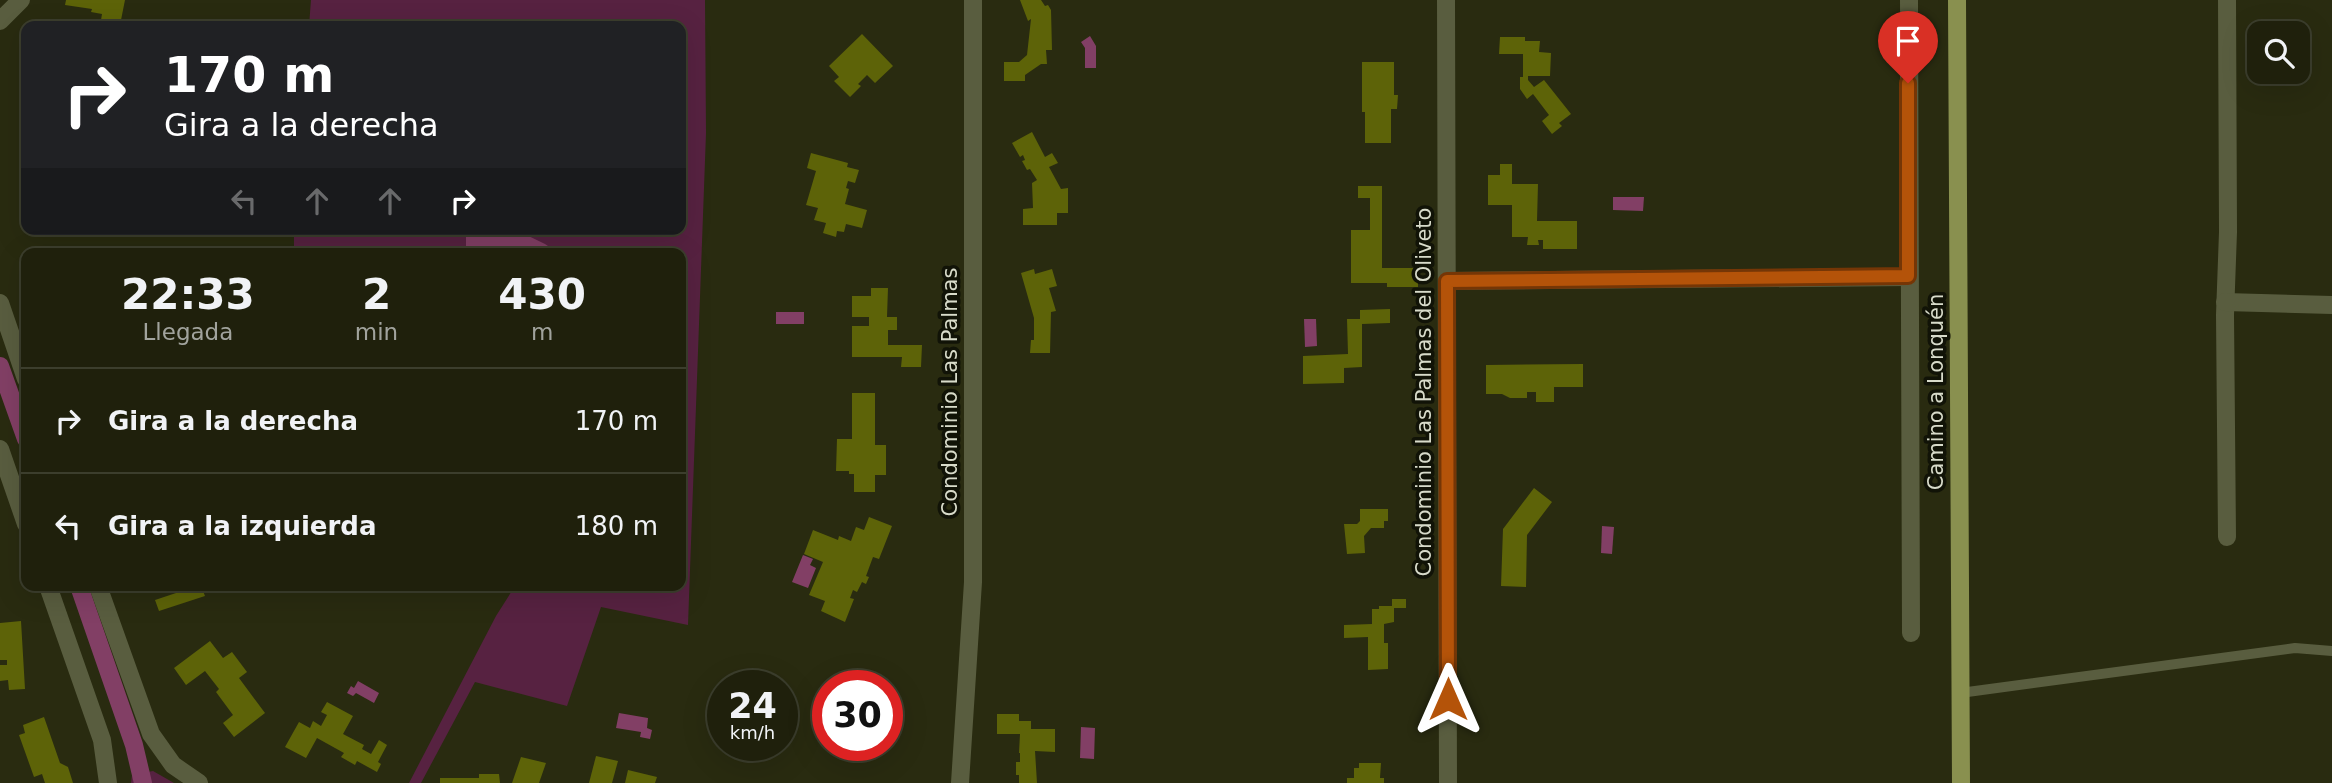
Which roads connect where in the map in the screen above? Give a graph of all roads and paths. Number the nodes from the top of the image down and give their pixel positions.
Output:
1 (21, 0) edge
2 (973, 0) edge
3 (1446, 0) edge
4 (1909, 0) edge
5 (1957, 0) edge
6 (2227, 0) edge
7 (0, 21) edge
8 (1908, 276) junction
9 (1447, 281) junction
10 (2225, 302) junction
11 (0, 303) edge
12 (2332, 305) edge
13 (21, 364) edge
14 (0, 449) edge
15 (21, 510) edge
16 (2227, 537) dead end
17 (50, 591) edge
18 (100, 591) edge
19 (1911, 634) dead end
20 (2332, 651) edge
21 (1960, 693) junction
22 (108, 783) edge
23 (199, 783) edge
24 (960, 783) edge
25 (1448, 783) edge
26 (1961, 783) edge

1 - 7 street
2 - 24 street, Condominio Las Palmas
3 - 9 street, Condominio Las Palmas del Oliveto
4 - 8 street
5 - 21 main road, Camino a Lonquén
6 - 10 street
8 - 9 street
8 - 19 street
9 - 25 street, Condominio Las Palmas del Oliveto
10 - 12 street
10 - 16 street
11 - 13 street
14 - 15 street
17 - 22 street
18 - 23 street
20 - 21 lane
21 - 26 main road, Camino a Lonquén

